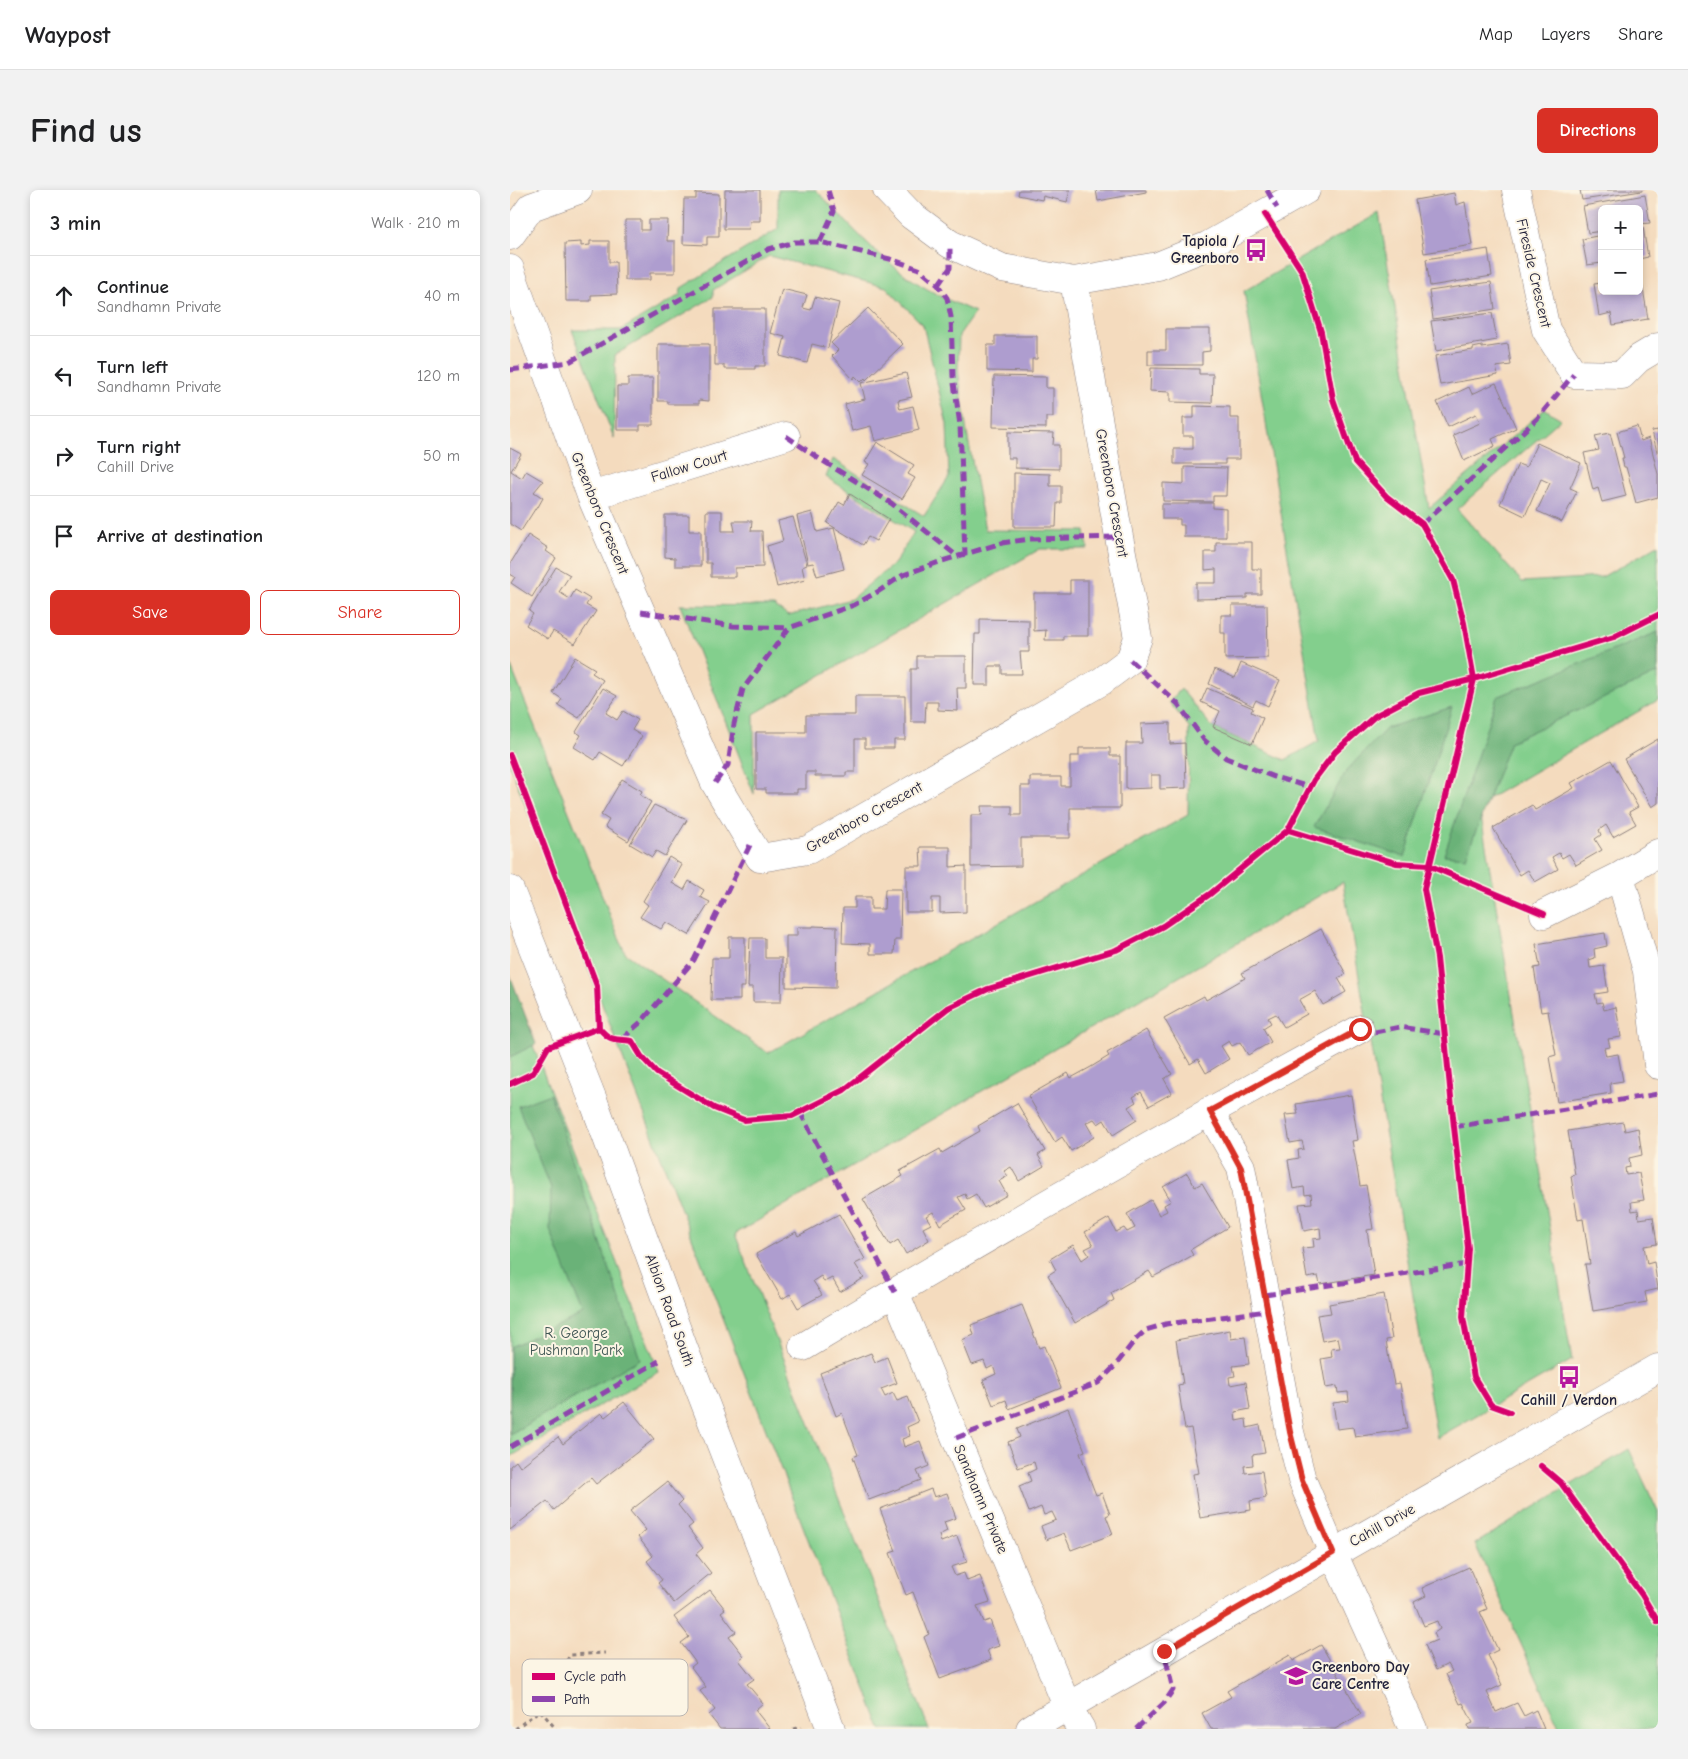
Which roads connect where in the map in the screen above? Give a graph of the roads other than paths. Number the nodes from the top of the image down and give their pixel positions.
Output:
1 (578, 190) edge
2 (887, 190) edge
3 (1306, 190) edge
4 (1516, 190) edge
5 (510, 236) edge
6 (510, 269) edge
7 (1074, 281) junction
8 (1658, 347) edge
9 (786, 436) dead end
10 (592, 496) junction
11 (1658, 853) edge
12 (1620, 876) junction
13 (510, 890) edge
14 (1544, 914) dead end
15 (1360, 1029) dead end
16 (1658, 1065) edge
17 (1210, 1111) junction
18 (895, 1292) junction
19 (803, 1347) dead end
20 (1658, 1368) edge
21 (1333, 1553) junction
22 (1067, 1706) junction
23 (830, 1729) edge
24 (1030, 1729) edge
25 (1081, 1729) edge
26 (1413, 1729) edge

1 - 5 street
2 - 7 street
3 - 7 street
4 - 8 street, Fireside Crescent
6 - 10 street, Greenboro Crescent
7 - 10 street, Greenboro Crescent
9 - 10 street, Fallow Court
11 - 12 street
12 - 14 street
12 - 16 street
13 - 23 street, Albion Road South
15 - 17 street
17 - 18 street
17 - 21 street
18 - 19 street
18 - 22 street, Sandhamn Private
20 - 21 street, Cahill Drive
21 - 22 street, Cahill Drive
21 - 26 street
22 - 24 street, Cahill Drive
22 - 25 street, Sandhamn Private

